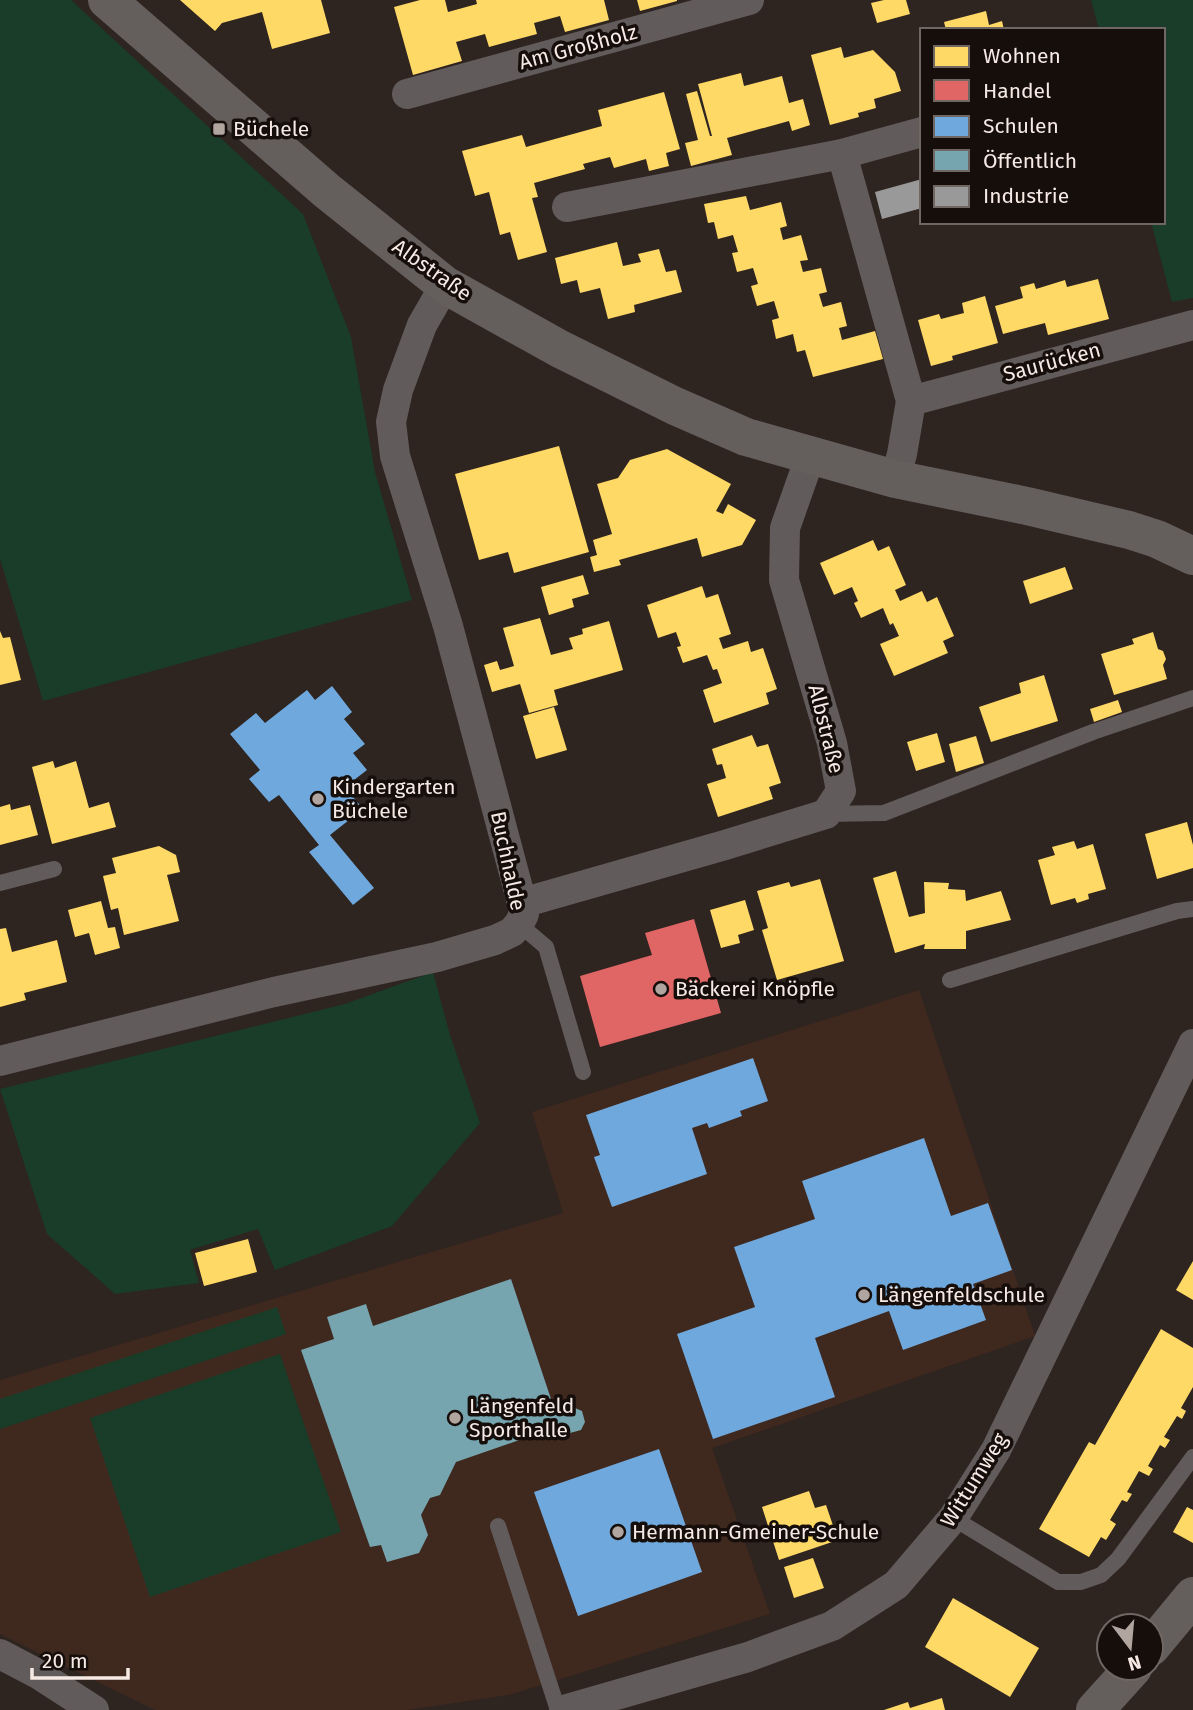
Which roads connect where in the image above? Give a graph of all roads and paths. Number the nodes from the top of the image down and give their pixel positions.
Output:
1 (107, 0) edge
2 (749, 0) edge
3 (407, 94) dead end
4 (920, 133) edge
5 (842, 154) junction
6 (567, 207) dead end
7 (445, 285) junction
8 (1193, 325) edge
9 (911, 401) junction
10 (810, 457) junction
11 (895, 479) junction
12 (1193, 556) edge
13 (1193, 698) edge
14 (826, 814) junction
15 (54, 869) dead end
16 (0, 883) edge
17 (1193, 909) edge
18 (521, 914) junction
19 (950, 980) dead end
20 (1193, 1044) edge
21 (0, 1060) edge
22 (583, 1072) dead end
23 (1193, 1457) edge
24 (953, 1518) junction
25 (498, 1526) dead end
26 (1193, 1596) edge
27 (1165, 1630) edge
28 (0, 1654) edge
29 (1120, 1682) edge
30 (94, 1710) edge
31 (558, 1710) edge
32 (564, 1710) edge
33 (1095, 1710) edge

1 - 7 street, Albstraße
2 - 3 street, Am Großholz
4 - 5 street
5 - 6 street
5 - 9 street
7 - 10 street, Albstraße
7 - 18 street, Buchhalde
8 - 9 street, Saurücken
9 - 11 street
10 - 11 street, Albstraße
10 - 14 street, Albstraße
11 - 12 street, Albstraße
13 - 14 lane
14 - 18 street
15 - 16 lane
17 - 19 lane
18 - 21 street, Buchhalde
18 - 22 lane
20 - 24 street, Wittumweg
23 - 24 lane
24 - 32 street, Wittumweg
25 - 31 lane
26 - 27 street
28 - 30 street
29 - 33 street

